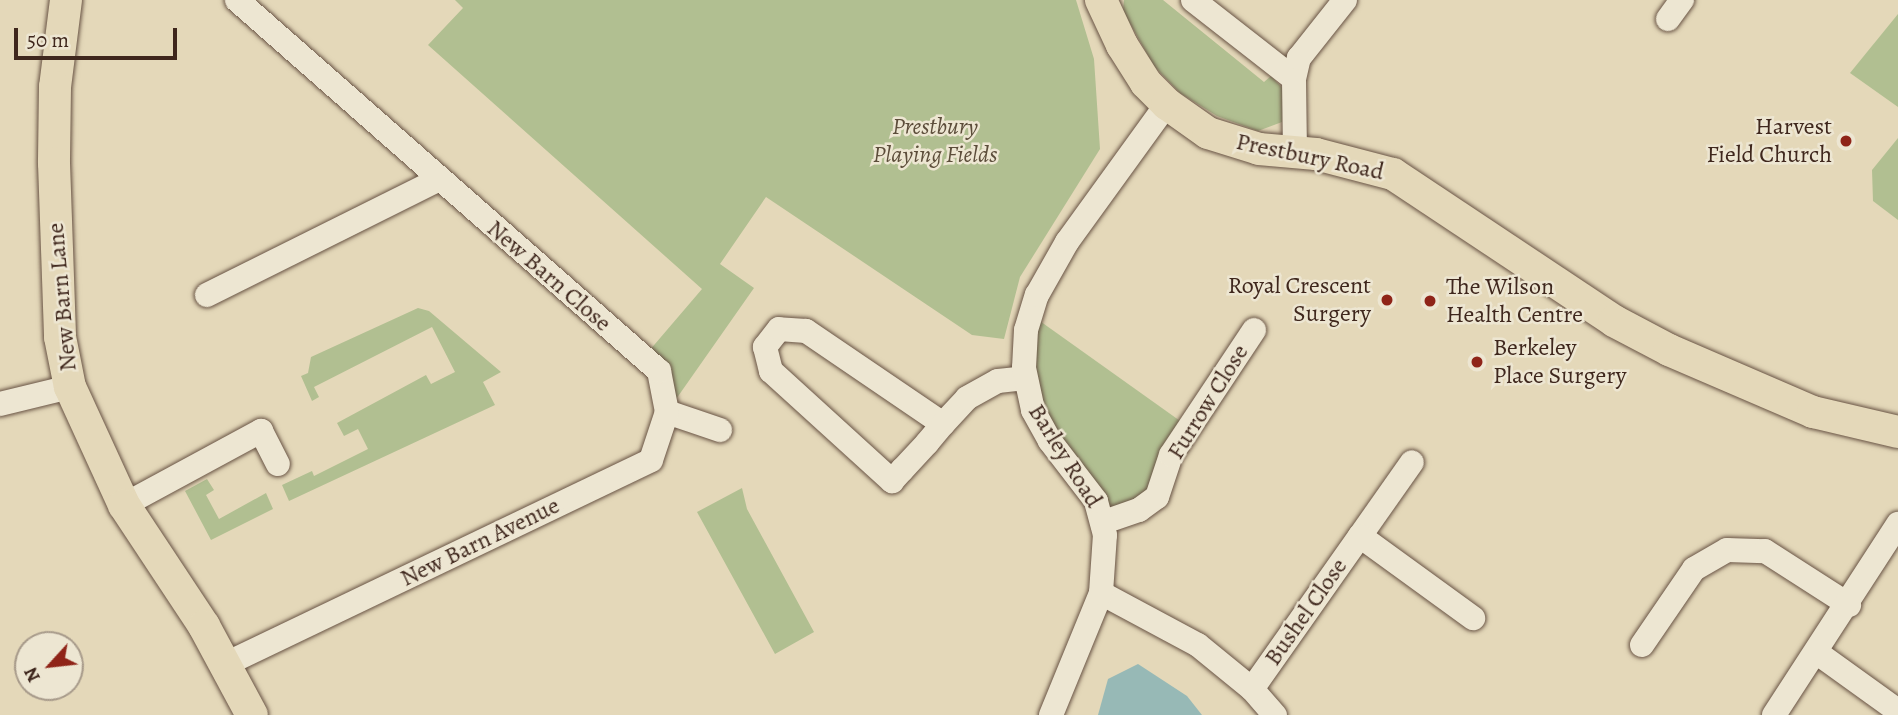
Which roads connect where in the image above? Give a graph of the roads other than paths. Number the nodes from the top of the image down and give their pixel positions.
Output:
1 (66, 0) edge
2 (237, 0) edge
3 (1101, 0) edge
4 (1193, 0) edge
5 (1345, 0) edge
6 (1294, 79) junction
7 (1167, 104) junction
8 (1294, 152) junction
9 (440, 179) junction
10 (206, 295) dead end
11 (1254, 330) dead end
12 (659, 371) joint
13 (1025, 378) junction
14 (70, 387) junction
15 (0, 404) edge
16 (667, 412) junction
17 (943, 424) junction
18 (720, 430) dead end
19 (1898, 432) edge
20 (1412, 462) dead end
21 (278, 464) dead end
22 (124, 505) junction
23 (1104, 522) junction
24 (1898, 524) edge
25 (1360, 536) junction
26 (1101, 593) junction
27 (1849, 605) junction
28 (1473, 618) dead end
29 (1642, 645) dead end
30 (1816, 652) junction
31 (226, 664) junction
32 (1252, 689) junction
33 (1898, 711) edge
34 (252, 715) edge
35 (1051, 715) edge
36 (1275, 715) edge
37 (1774, 715) edge

1 - 14 main road, New Barn Lane
2 - 9 street, New Barn Close
3 - 7 main road, Prestbury Road
4 - 6 street
5 - 6 street
6 - 8 street
7 - 8 main road, Prestbury Road
7 - 13 street, Barley Road
8 - 19 main road, Prestbury Road
9 - 10 street
9 - 12 street, New Barn Close
11 - 23 street, Furrow Close
12 - 16 street, New Barn Avenue
13 - 17 street
13 - 23 street, Barley Road
14 - 15 street
14 - 22 main road, New Barn Lane
16 - 18 street
16 - 31 street, New Barn Avenue
17 - 17 street
20 - 25 street, Bushel Close
21 - 22 street
22 - 31 main road, New Barn Lane
23 - 26 street, Barley Road
24 - 27 street
25 - 28 street, Bushel Close
25 - 32 street, Bushel Close
26 - 32 street
26 - 35 street, Barley Road
27 - 29 street
27 - 30 street
30 - 33 street
30 - 37 street
31 - 34 main road, New Barn Lane
32 - 36 street

